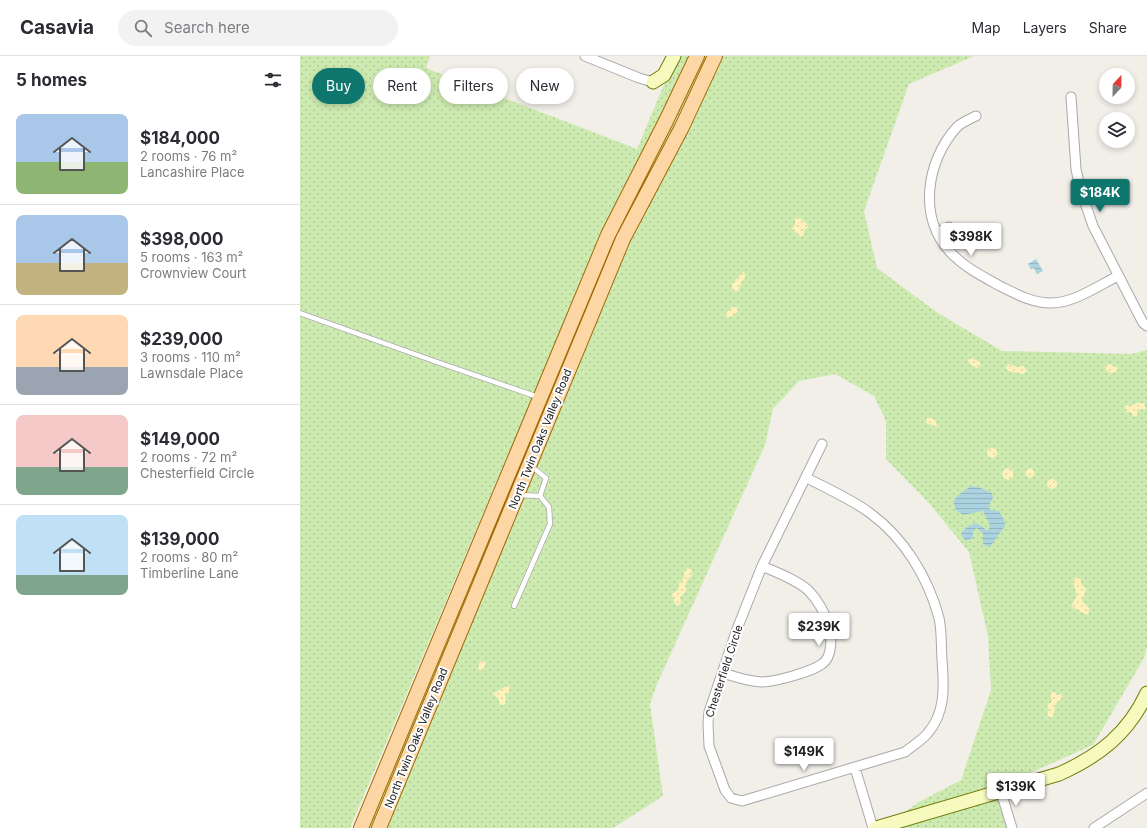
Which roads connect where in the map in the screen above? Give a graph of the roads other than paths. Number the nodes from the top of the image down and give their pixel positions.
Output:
1 (585, 56) edge
2 (674, 56) edge
3 (697, 56) edge
4 (715, 56) edge
5 (653, 82) joint
6 (1071, 97) dead end
7 (976, 116) dead end
8 (949, 227) dead end
9 (937, 233) junction
10 (1118, 276) junction
11 (300, 313) edge
12 (1147, 326) edge
13 (540, 397) junction
14 (822, 444) dead end
15 (530, 464) junction
16 (807, 478) junction
17 (540, 496) junction
18 (516, 498) junction
19 (478, 549) junction
20 (762, 566) junction
21 (514, 606) dead end
22 (463, 624) junction
23 (723, 673) junction
24 (1147, 693) edge
25 (855, 768) junction
26 (1001, 792) junction
27 (1147, 793) edge
28 (361, 828) edge
29 (379, 828) edge
30 (874, 828) edge
31 (1012, 828) edge
32 (1094, 828) edge

1 - 5 street
2 - 5 street
3 - 13 main road, North Twin Oaks Valley Road
4 - 15 main road, North Twin Oaks Valley Road
6 - 10 street
7 - 9 street
8 - 9 street
9 - 10 street
10 - 12 street
11 - 13 lane
13 - 19 main road, North Twin Oaks Valley Road
14 - 16 street, Chesterfield Circle
15 - 17 lane
15 - 18 main road, North Twin Oaks Valley Road
16 - 20 street, Chesterfield Circle
16 - 25 street, Chesterfield Circle
17 - 18 lane
17 - 21 lane
18 - 19 main road
18 - 22 main road, North Twin Oaks Valley Road
19 - 22 main road
19 - 28 main road, North Twin Oaks Valley Road
20 - 23 street, Chesterfield Circle
20 - 23 street
22 - 29 main road, North Twin Oaks Valley Road
23 - 25 street, Chesterfield Circle
24 - 26 street
25 - 30 street
26 - 30 street
26 - 31 street
27 - 32 street

